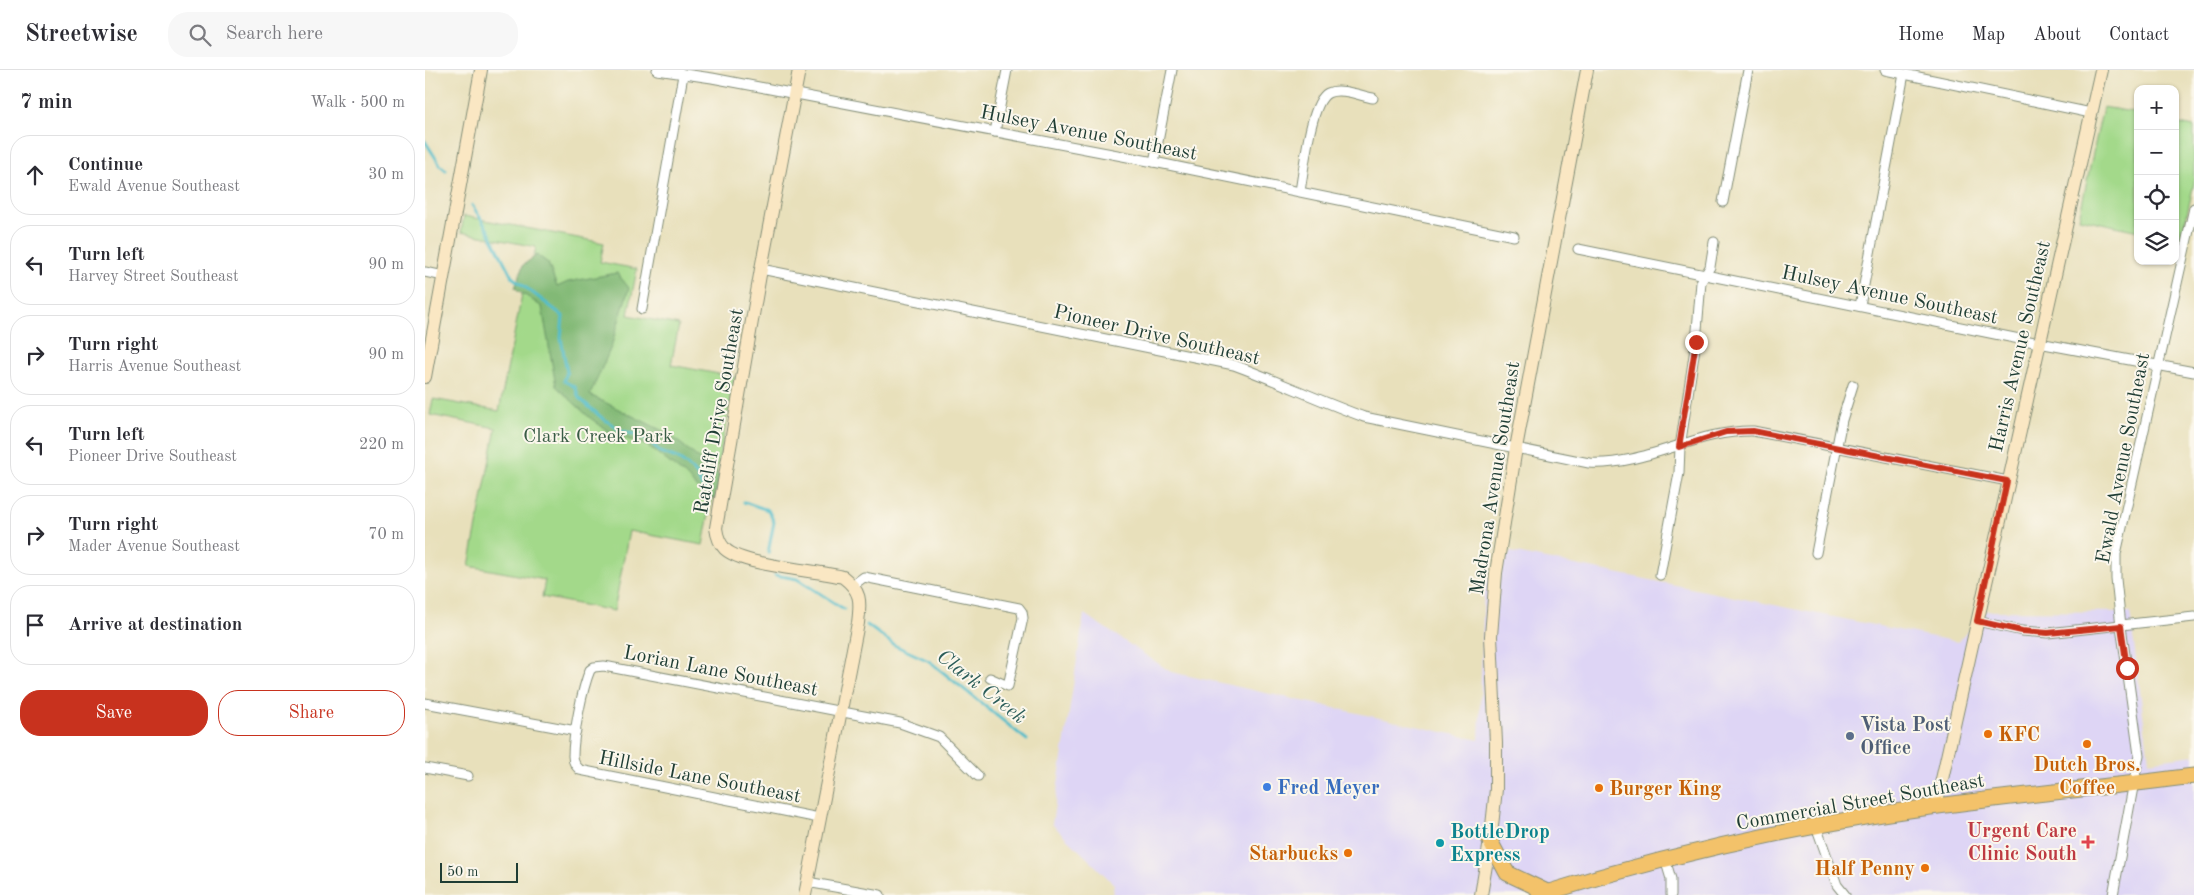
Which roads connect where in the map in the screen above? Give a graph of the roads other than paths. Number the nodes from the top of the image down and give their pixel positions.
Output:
1 (481, 70) edge
2 (657, 70) edge
3 (799, 70) edge
4 (1007, 70) edge
5 (1172, 70) edge
6 (1587, 70) edge
7 (1747, 70) edge
8 (1885, 70) edge
9 (2101, 70) edge
10 (683, 74) junction
11 (1904, 74) junction
12 (795, 94) junction
13 (1373, 98) dead end
14 (2091, 113) junction
15 (995, 132) junction
16 (1154, 162) junction
17 (1300, 191) junction
18 (1723, 202) dead end
19 (2194, 208) edge
20 (1514, 236) dead end
21 (1714, 242) dead end
22 (1579, 250) dead end
23 (761, 269) junction
24 (425, 272) edge
25 (1705, 275) junction
26 (444, 276) junction
27 (1860, 306) junction
28 (642, 309) dead end
29 (2039, 343) junction
30 (2159, 364) junction
31 (2194, 372) edge
32 (425, 377) edge
33 (1853, 385) dead end
34 (1679, 447) junction
35 (1836, 447) junction
36 (1516, 448) junction
37 (2007, 481) junction
38 (1816, 553) dead end
39 (1660, 575) dead end
40 (853, 585) junction
41 (2194, 617) edge
42 (1977, 621) junction
43 (2121, 626) junction
44 (990, 678) dead end
45 (425, 703) edge
46 (841, 711) junction
47 (576, 731) junction
48 (425, 768) edge
49 (468, 776) dead end
50 (978, 776) dead end
51 (2194, 776) edge
52 (2135, 783) junction
53 (1936, 806) junction
54 (819, 818) junction
55 (1816, 826) junction
56 (1490, 841) junction
57 (1665, 859) junction
58 (807, 882) junction
59 (1543, 894) edge
60 (805, 895) edge
61 (880, 895) edge
62 (1481, 895) edge
63 (1671, 895) edge
64 (1845, 895) edge
65 (2113, 895) edge

1 - 26 street
2 - 10 street, Hulsey Avenue Southeast
3 - 12 street, Ratcliff Drive Southeast
4 - 15 street
5 - 16 street
6 - 36 street, Madrona Avenue Southeast
7 - 18 street
8 - 11 street
9 - 14 street, Harris Avenue Southeast
10 - 12 street, Hulsey Avenue Southeast
10 - 28 street
11 - 14 street
11 - 27 street
12 - 15 street, Hulsey Avenue Southeast
12 - 23 street, Ratcliff Drive Southeast
13 - 17 street
14 - 29 street, Harris Avenue Southeast
15 - 16 street, Hulsey Avenue Southeast
16 - 17 street, Hulsey Avenue Southeast
17 - 20 street, Hulsey Avenue Southeast
19 - 30 street, Ewald Avenue Southeast
21 - 25 street
22 - 25 street, Hulsey Avenue Southeast
23 - 36 street, Pioneer Drive Southeast
23 - 40 street, Ratcliff Drive Southeast
24 - 26 street
25 - 27 street, Hulsey Avenue Southeast
25 - 34 street
26 - 32 street
27 - 29 street, Hulsey Avenue Southeast
29 - 30 street, Hulsey Avenue Southeast
29 - 37 street, Harris Avenue Southeast
30 - 31 street, Hulsey Avenue Southeast
30 - 43 street, Ewald Avenue Southeast
33 - 35 street
34 - 35 street, Pioneer Drive Southeast
34 - 36 street, Pioneer Drive Southeast
34 - 39 street
35 - 37 street, Pioneer Drive Southeast
35 - 38 street
36 - 56 street, Madrona Avenue Southeast
37 - 42 street, Harris Avenue Southeast
40 - 44 street
40 - 46 street
41 - 43 street
42 - 43 street
42 - 53 street, Harris Avenue Southeast
43 - 52 street, Ewald Avenue Southeast
45 - 47 street
46 - 47 street, Lorian Lane Southeast
46 - 50 street, Lorian Lane Southeast
46 - 54 street
47 - 54 street, Hillside Lane Southeast
48 - 49 street
51 - 52 main road, Commercial Street Southeast
52 - 53 main road, Commercial Street Southeast
52 - 65 street, Ewald Avenue Southeast
53 - 55 main road, Commercial Street Southeast
54 - 58 street
55 - 57 main road, Commercial Street Southeast
55 - 64 street
56 - 59 main road
56 - 62 street, Madrona Avenue Southeast
57 - 59 main road, Commercial Street Southeast
57 - 63 street
58 - 60 street
58 - 61 street

